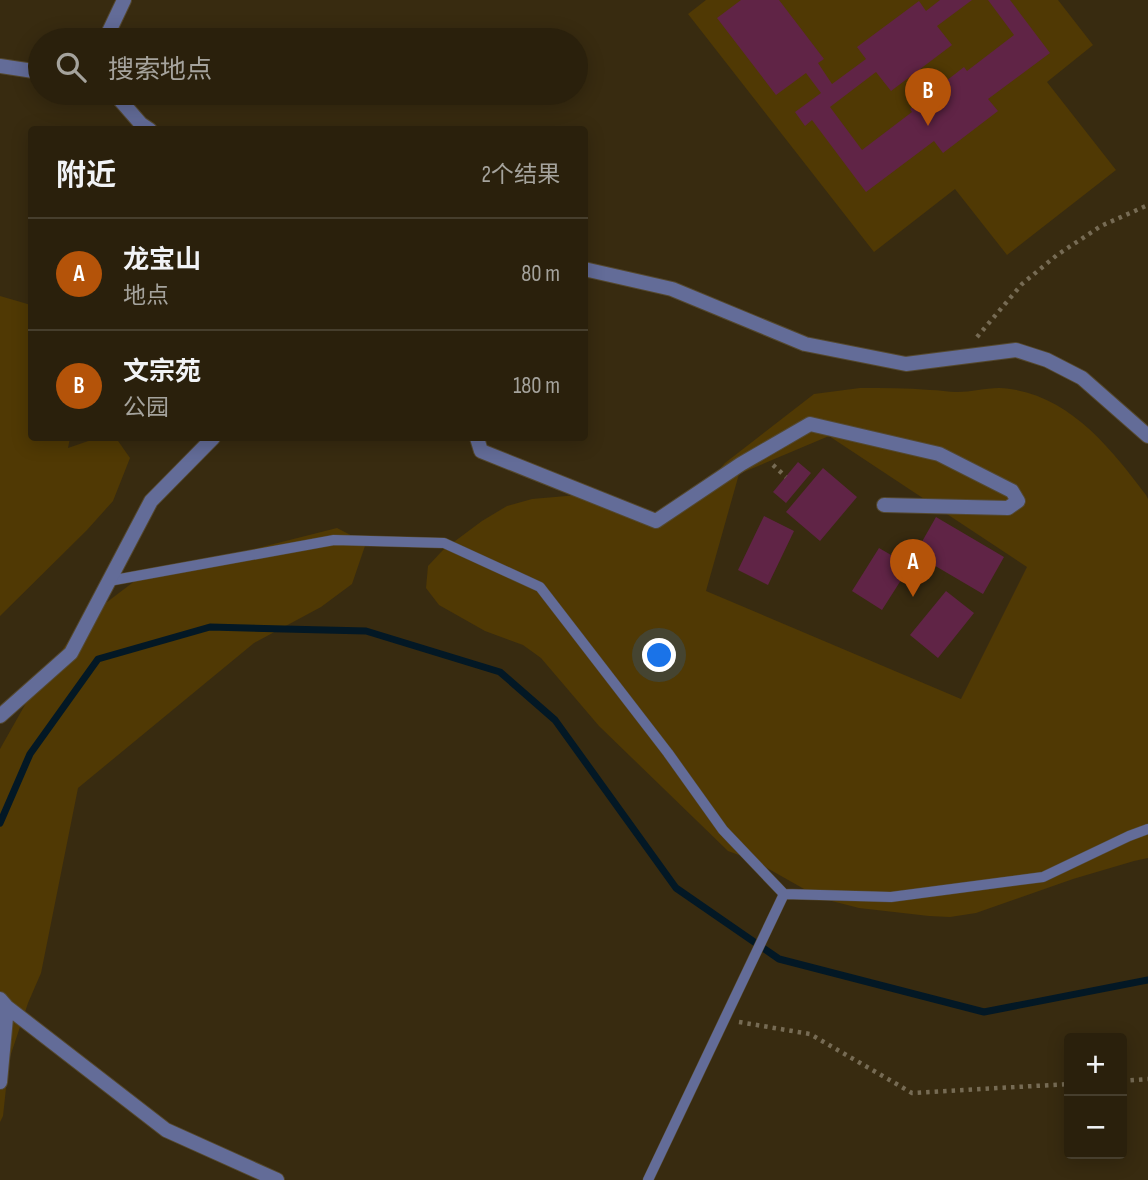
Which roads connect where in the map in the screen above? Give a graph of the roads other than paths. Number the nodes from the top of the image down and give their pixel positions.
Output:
1 (124, 0) edge
2 (111, 28) edge
3 (0, 66) edge
4 (28, 70) edge
5 (124, 105) edge
6 (144, 126) edge
7 (588, 270) edge
8 (1148, 436) edge
9 (210, 441) edge
10 (478, 441) edge
11 (884, 505) dead end
12 (109, 581) junction
13 (0, 716) edge
14 (1148, 829) edge
15 (784, 894) junction
16 (3, 1003) edge
17 (0, 1082) edge
18 (277, 1180) edge
19 (648, 1180) edge

1 - 2 street
3 - 4 street
5 - 6 street
7 - 8 street
9 - 12 street
10 - 11 street
12 - 13 street
12 - 15 lane
14 - 15 lane
15 - 19 lane
16 - 17 street
16 - 18 street

